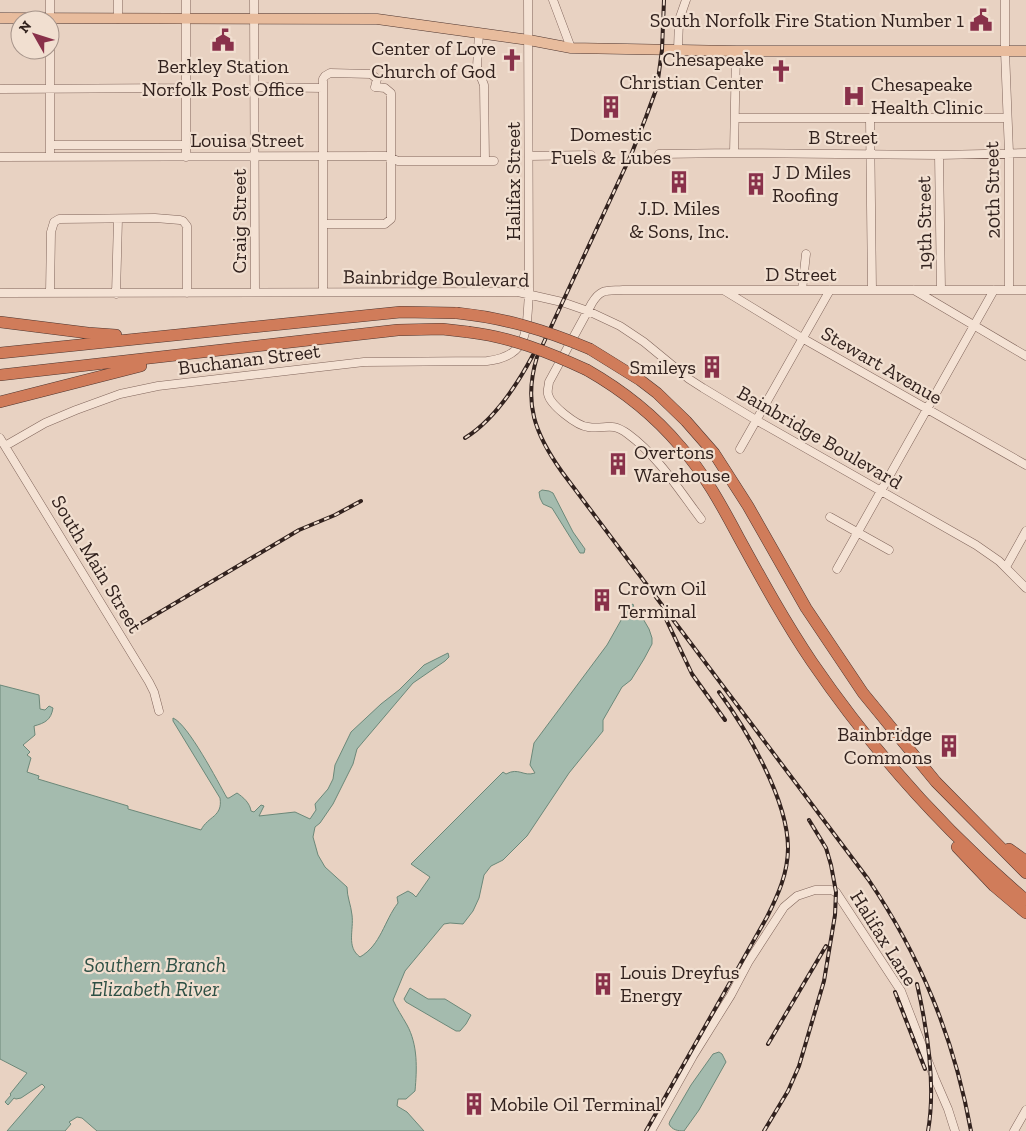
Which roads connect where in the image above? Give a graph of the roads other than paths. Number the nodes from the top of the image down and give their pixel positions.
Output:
1 (118, 0) edge
2 (186, 0) edge
3 (254, 0) edge
4 (528, 0) edge
5 (554, 0) edge
6 (686, 0) edge
7 (1005, 0) edge
8 (186, 18) junction
9 (60, 19) edge
10 (118, 19) junction
11 (254, 19) junction
12 (478, 33) junction
13 (529, 40) junction
14 (571, 48) junction
15 (678, 50) junction
16 (736, 51) junction
17 (1005, 51) junction
18 (1026, 51) edge
19 (50, 60) edge
20 (255, 87) junction
21 (187, 88) junction
22 (323, 88) junction
23 (0, 89) edge
24 (50, 89) junction
25 (735, 118) junction
26 (1007, 118) junction
27 (870, 119) junction
28 (50, 145) junction
29 (186, 145) junction
30 (121, 146) junction
31 (734, 153) junction
32 (1009, 153) junction
33 (1026, 153) edge
34 (659, 154) dead end
35 (871, 154) junction
36 (590, 155) dead end
37 (939, 155) junction
38 (255, 156) junction
39 (323, 156) junction
40 (529, 156) junction
41 (0, 157) edge
42 (50, 157) junction
43 (120, 157) junction
44 (186, 157) junction
45 (392, 158) junction
46 (485, 161) junction
47 (494, 161) dead end
48 (118, 219) junction
49 (324, 224) junction
50 (806, 254) dead end
51 (724, 290) junction
52 (802, 290) junction
53 (830, 290) junction
54 (872, 290) junction
55 (914, 290) junction
56 (941, 290) junction
57 (994, 290) junction
58 (1009, 290) junction
59 (1026, 290) edge
60 (255, 292) junction
61 (323, 292) junction
62 (0, 293) edge
63 (50, 293) junction
64 (187, 293) junction
65 (116, 294) junction
66 (529, 294) junction
67 (588, 311) junction
68 (0, 322) edge
69 (973, 326) junction
70 (172, 336) junction
71 (802, 338) junction
72 (230, 349) junction
73 (0, 352) edge
74 (508, 355) joint
75 (1026, 356) edge
76 (0, 375) edge
77 (0, 402) edge
78 (927, 409) junction
79 (756, 420) junction
80 (0, 438) edge
81 (5, 446) junction
82 (740, 449) dead end
83 (1026, 465) edge
84 (881, 491) junction
85 (830, 517) dead end
86 (701, 519) dead end
87 (1026, 531) edge
88 (857, 532) junction
89 (889, 550) dead end
90 (1006, 567) junction
91 (836, 569) dead end
92 (1026, 588) edge
93 (159, 711) dead end
94 (902, 780) junction
95 (971, 819) junction
96 (1026, 861) edge
97 (1026, 872) edge
98 (1026, 900) edge
99 (1026, 913) edge
100 (1026, 1110) edge
101 (651, 1131) edge
102 (954, 1131) edge
103 (1014, 1131) edge

1 - 10 street
2 - 8 street
3 - 11 street, Craig Street
4 - 13 street, Halifax Street
5 - 14 street
6 - 15 street
7 - 17 street, 20th Street
8 - 10 main road
8 - 11 main road
8 - 21 street
9 - 10 main road
11 - 12 main road
11 - 20 street, Craig Street
12 - 13 main road
12 - 46 street
13 - 14 main road
13 - 40 street, Halifax Street
14 - 15 main road
15 - 16 main road
16 - 17 main road
16 - 25 street
17 - 18 main road
17 - 26 street, 20th Street
19 - 24 street
20 - 22 street
20 - 38 street, Craig Street
21 - 24 street
21 - 29 street
22 - 39 street
22 - 45 street
23 - 24 street
24 - 28 street
25 - 27 street
25 - 31 street
26 - 27 street
26 - 32 street, 20th Street
27 - 35 street
28 - 30 street, Louisa Street
28 - 42 street
29 - 30 street, Louisa Street
29 - 44 street
30 - 43 street
31 - 34 street, B Street
31 - 35 street, B Street
32 - 33 street, B Street
32 - 37 street, B Street
32 - 58 street, 20th Street
35 - 37 street, B Street
35 - 54 street
36 - 40 street
37 - 56 street, 19th Street
38 - 39 street, Louisa Street
38 - 44 street, Louisa Street
38 - 60 street, Craig Street
39 - 45 street, Louisa Street
39 - 49 street
40 - 66 street, Halifax Street
41 - 42 street, Louisa Street
42 - 43 street, Louisa Street
43 - 44 street, Louisa Street
45 - 46 street, Louisa Street
45 - 49 street
46 - 47 street, Louisa Street
48 - 63 street
48 - 64 street
48 - 65 street
49 - 61 street
50 - 52 street
51 - 52 street, D Street
51 - 67 street, D Street
51 - 71 street, Stewart Avenue
52 - 53 street, D Street
53 - 54 street, D Street
53 - 71 street
54 - 55 street, D Street
55 - 56 street, D Street
55 - 69 street
56 - 57 street, D Street
57 - 58 street, D Street
57 - 69 street
58 - 59 street, D Street
60 - 61 street, Bainbridge Boulevard
60 - 64 street, Bainbridge Boulevard
61 - 66 street, Bainbridge Boulevard
62 - 63 street, Bainbridge Boulevard
63 - 65 street, Bainbridge Boulevard
64 - 65 street, Bainbridge Boulevard
66 - 67 street, Bainbridge Boulevard
66 - 74 street, Halifax Street
67 - 79 street, Bainbridge Boulevard
67 - 86 street
68 - 70 highway
69 - 75 street
69 - 78 street
70 - 73 highway
70 - 95 highway, bridge
71 - 78 street, Stewart Avenue
71 - 79 street
72 - 76 highway
72 - 77 highway
72 - 94 highway, bridge
74 - 81 street, Buchanan Street
78 - 83 street, Stewart Avenue
78 - 84 street
79 - 82 street
79 - 84 street, Bainbridge Boulevard
80 - 81 street, South Main Street
81 - 93 street, South Main Street
84 - 88 street
84 - 90 street, Bainbridge Boulevard
85 - 88 street
87 - 90 street
88 - 89 street
88 - 91 street
90 - 92 street, Bainbridge Boulevard
94 - 98 highway
94 - 99 highway
95 - 96 highway
95 - 97 highway
100 - 103 street
101 - 102 street, Halifax Lane

